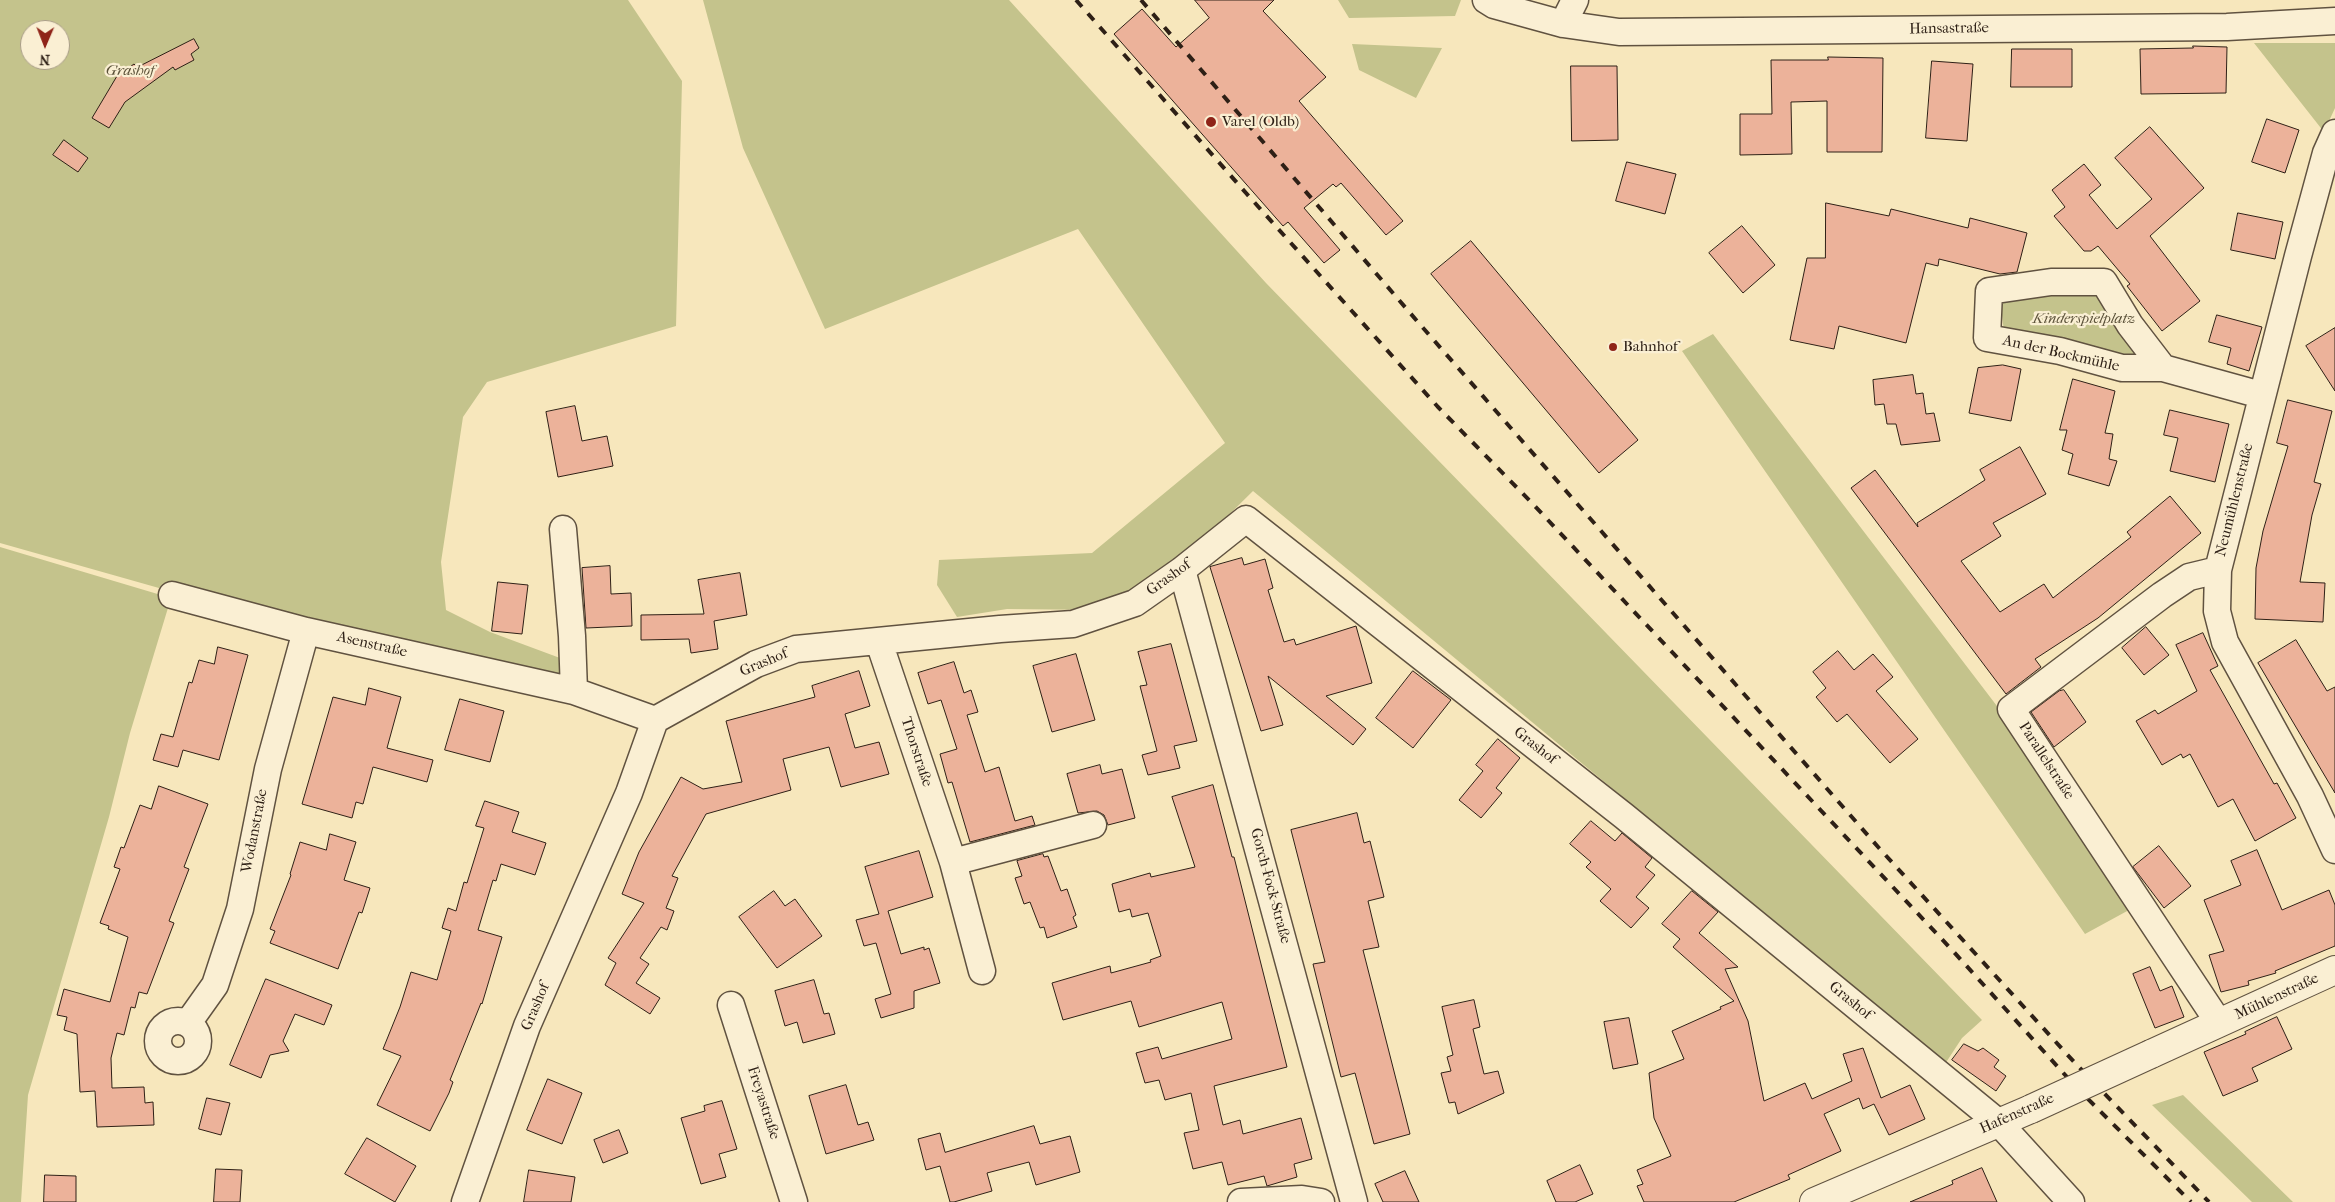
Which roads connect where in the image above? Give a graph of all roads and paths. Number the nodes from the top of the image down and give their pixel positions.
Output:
1 (1575, 0) edge
2 (1490, 3) edge
3 (2335, 22) edge
4 (1563, 24) junction
5 (2335, 133) edge
6 (2163, 368) junction
7 (2261, 395) junction
8 (563, 529) dead end
9 (1182, 570) junction
10 (2218, 570) junction
11 (172, 595) dead end
12 (306, 631) junction
13 (880, 642) junction
14 (574, 691) junction
15 (654, 720) junction
16 (1093, 825) dead end
17 (2335, 850) edge
18 (953, 862) junction
19 (2335, 970) edge
20 (982, 971) dead end
21 (731, 1005) dead end
22 (188, 1023) dead end
23 (2219, 1023) junction
24 (1999, 1123) junction
25 (465, 1202) edge
26 (794, 1202) edge
27 (1241, 1202) edge
28 (1321, 1202) edge
29 (1354, 1202) edge
30 (1814, 1202) edge
31 (2070, 1202) edge

1 - 4 street
2 - 4 street, Hansastraße
3 - 4 street, Hansastraße
5 - 7 street, Neumühlenstraße
6 - 6 street, An der Bockmühle
6 - 7 street, An der Bockmühle
7 - 10 street, Neumühlenstraße
8 - 14 street
9 - 13 street, Grashof
9 - 24 street, Grashof
9 - 29 street, Gorch-Fock-Straße
10 - 17 street, Neumühlenstraße
10 - 23 street, Parallelstraße
11 - 12 street, Asenstraße
12 - 14 street, Asenstraße
12 - 22 street, Wodanstraße
13 - 15 street, Grashof
13 - 18 street, Thorstraße
14 - 15 street, Asenstraße
15 - 25 street, Grashof
16 - 18 street
18 - 20 street, Thorstraße
19 - 23 street, Mühlenstraße
21 - 26 street, Freyastraße
23 - 24 street, Hafenstraße, bridge
24 - 30 street, Hafenstraße
24 - 31 street
27 - 28 street

